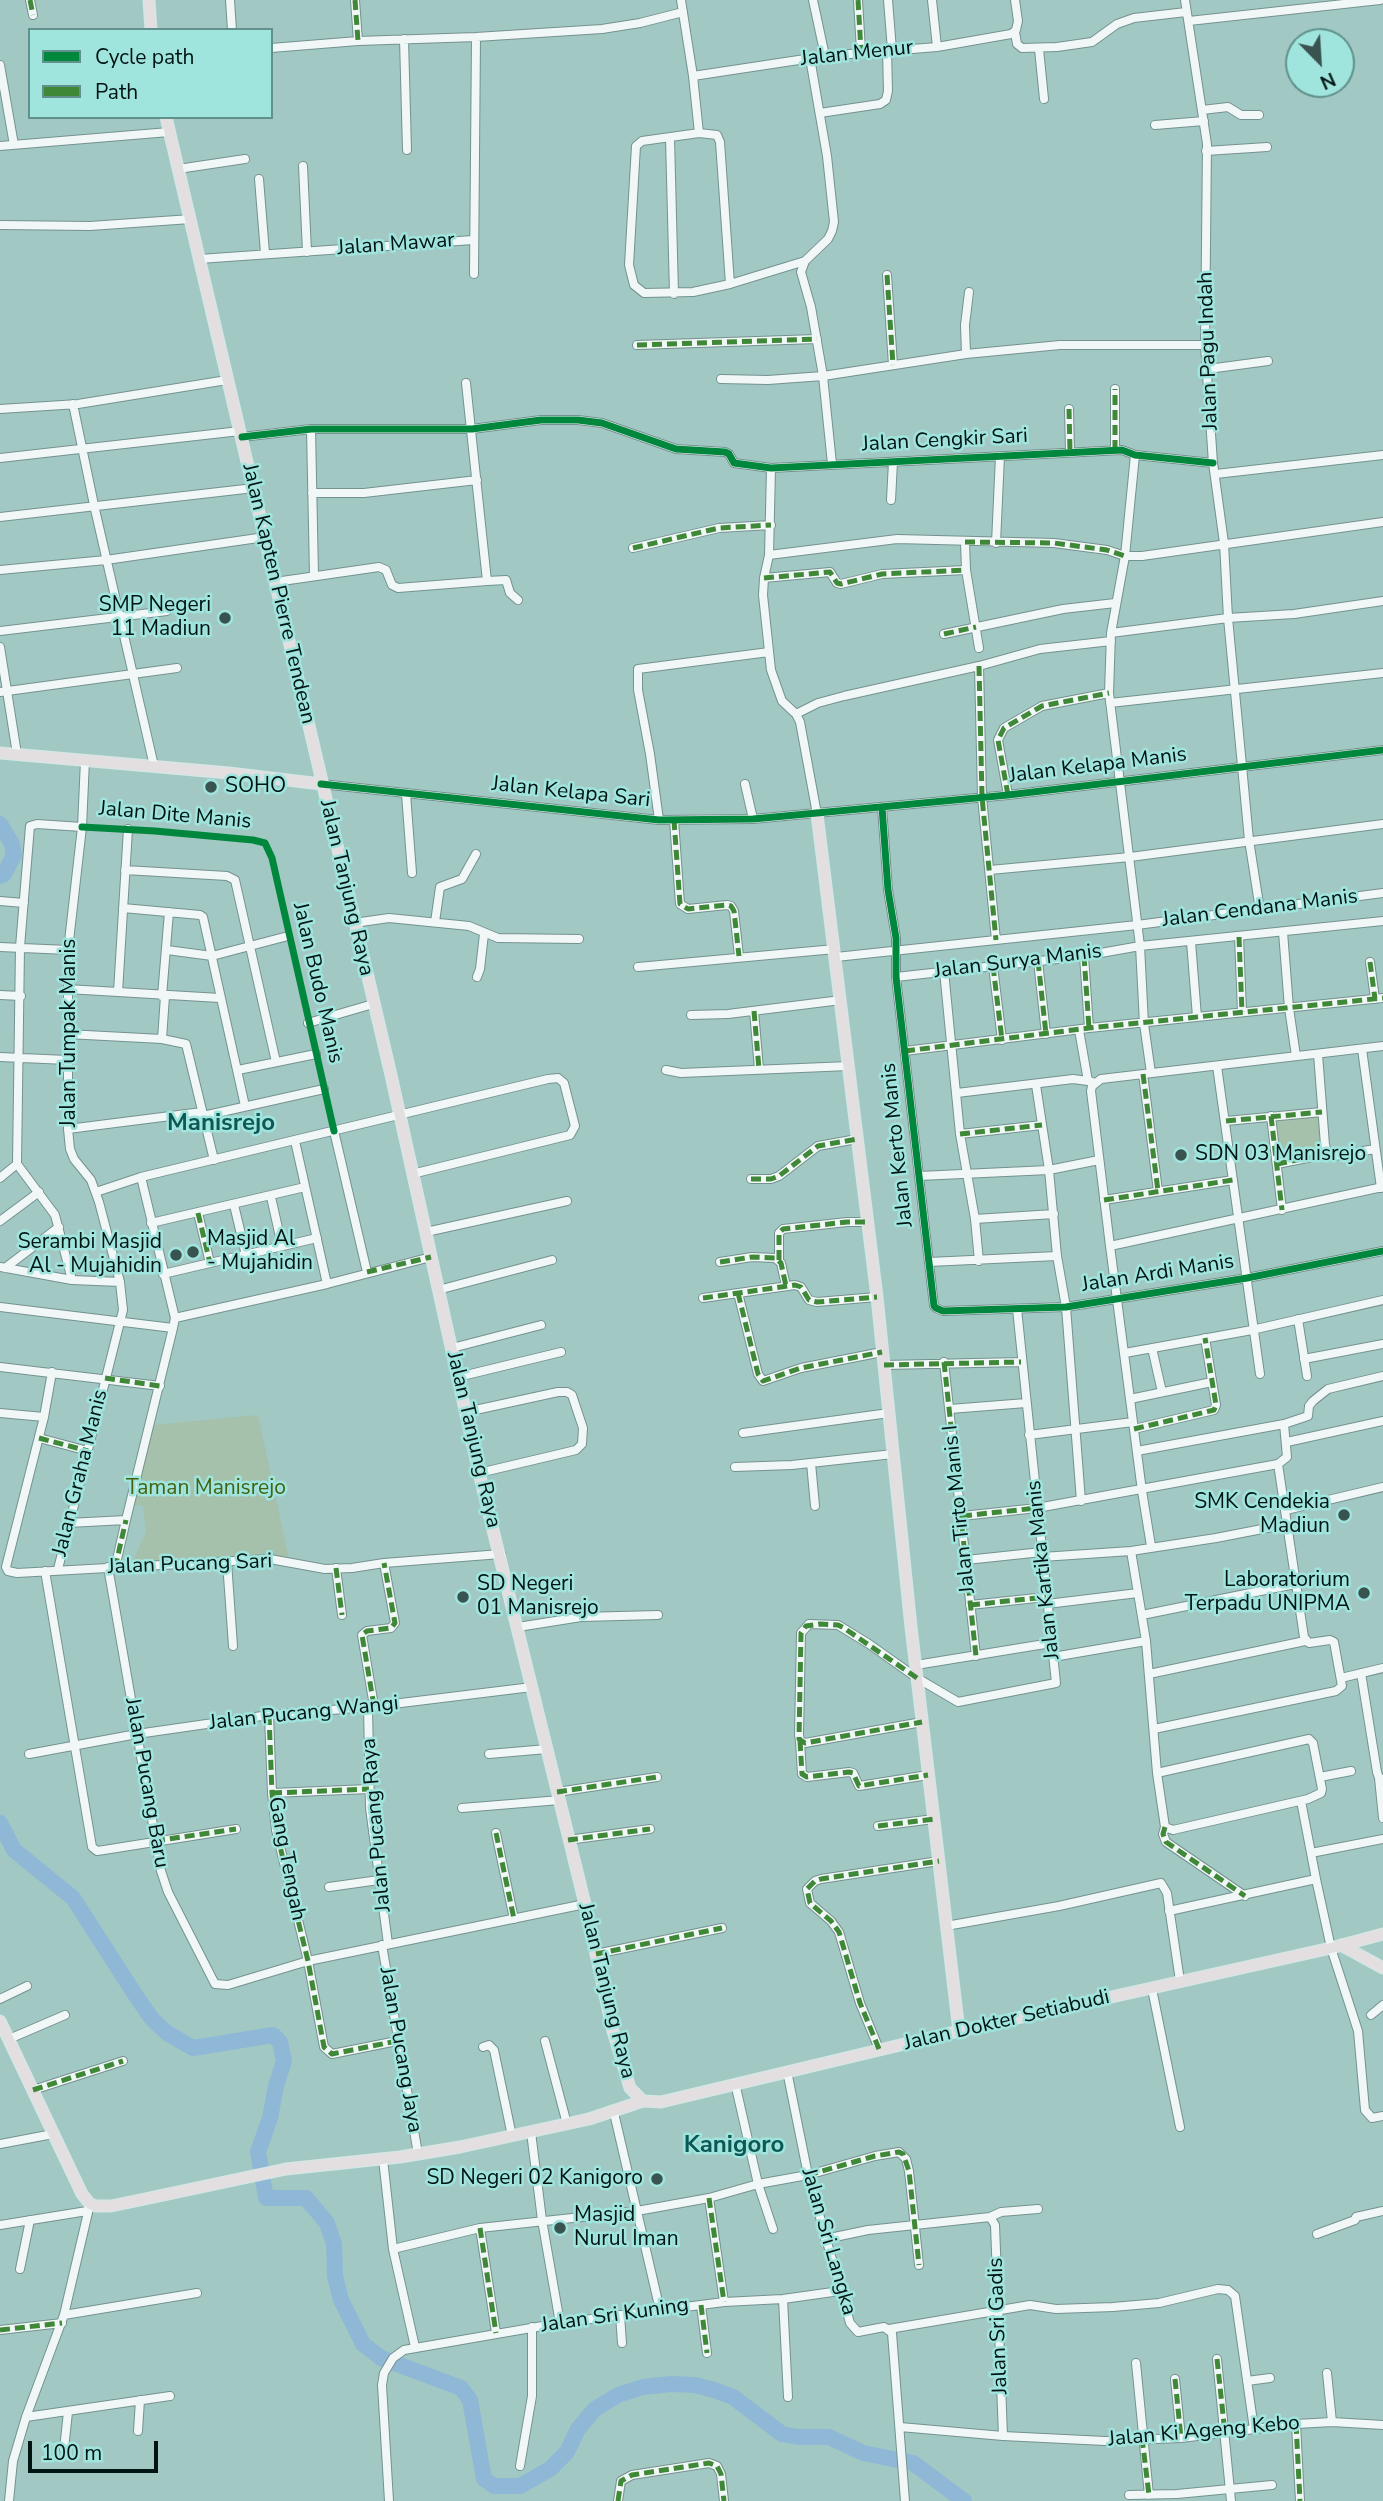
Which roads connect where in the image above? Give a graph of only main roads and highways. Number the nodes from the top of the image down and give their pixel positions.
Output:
1 (149, 0) edge
2 (151, 28) edge
3 (166, 119) edge
4 (0, 753) edge
5 (321, 785) junction
6 (817, 814) road end
7 (1383, 1934) edge
8 (1336, 1946) junction
9 (1383, 1968) edge
10 (0, 2021) edge
11 (959, 2031) junction
12 (638, 2098) junction

1 - 2 main road
3 - 5 main road, Jalan Kapten Pierre Tendean
4 - 5 main road
5 - 12 main road, Jalan Tanjung Raya
6 - 11 main road
7 - 8 main road, Jalan Dokter Setiabudi
8 - 9 main road
8 - 11 main road, Jalan Dokter Setiabudi
10 - 12 main road, Jalan Dokter Setiabudi
11 - 12 main road, Jalan Dokter Setiabudi

